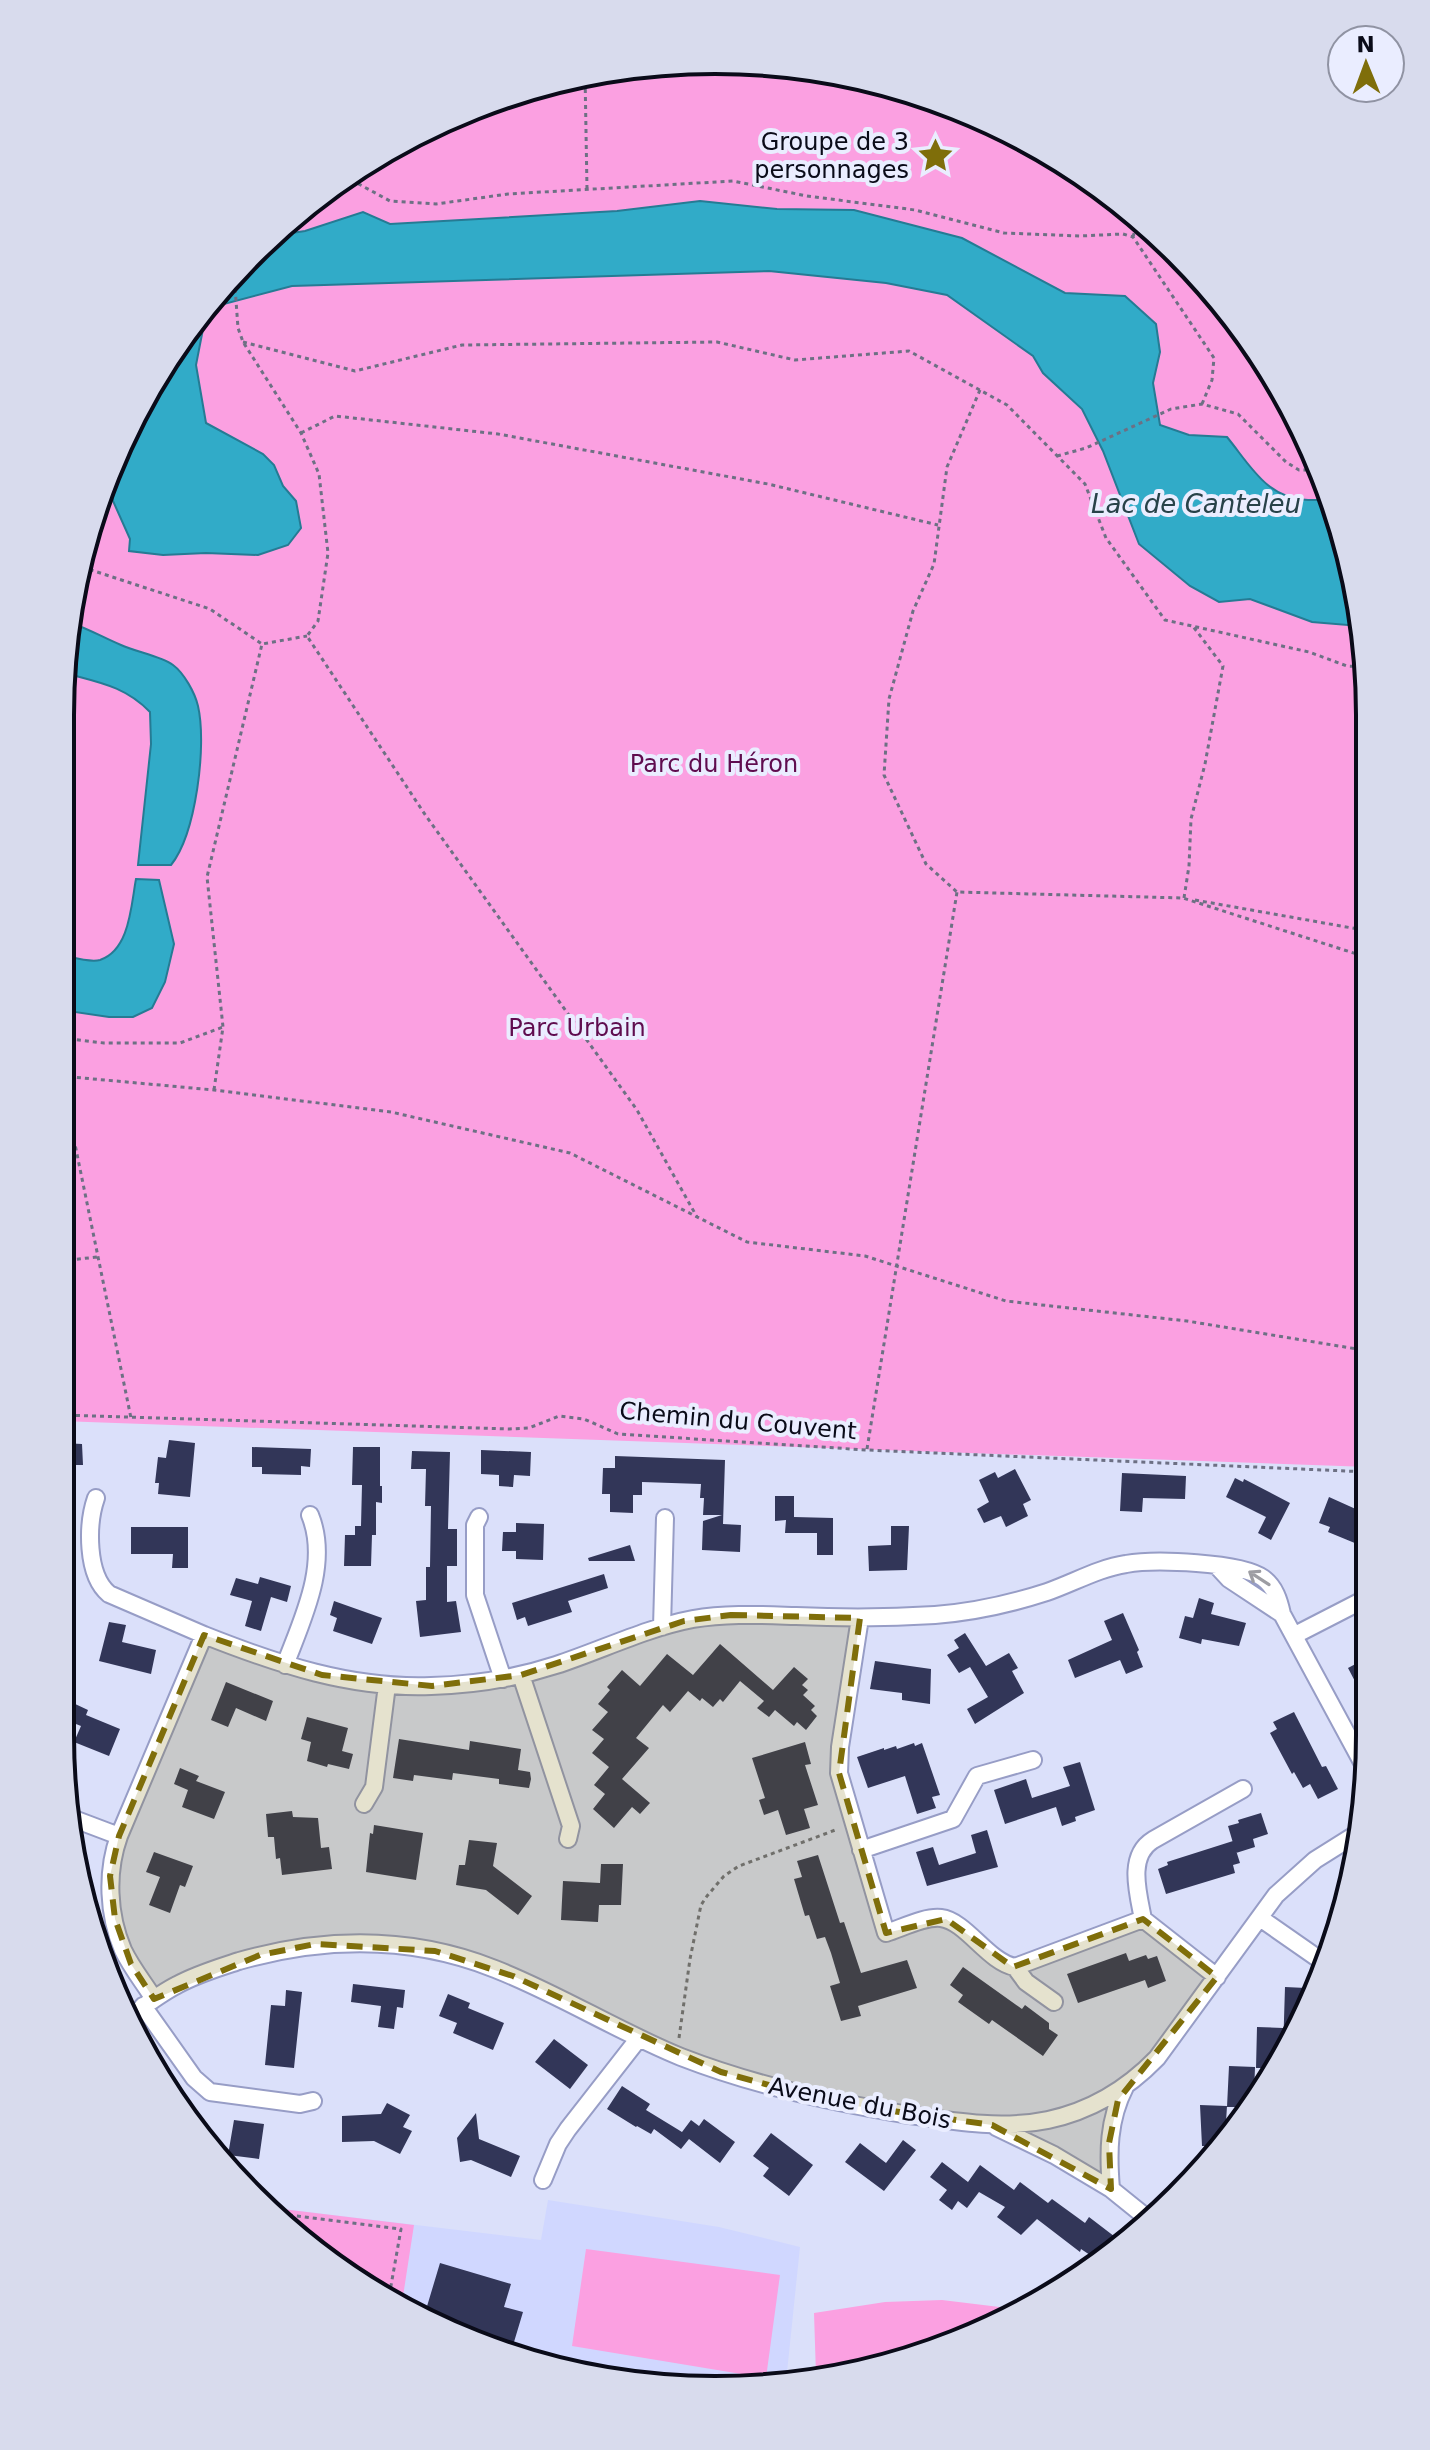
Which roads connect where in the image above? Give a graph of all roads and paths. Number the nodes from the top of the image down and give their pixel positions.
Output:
1 (585, 87) edge
2 (357, 183) edge
3 (587, 189) junction
4 (1135, 230) edge
5 (1133, 237) junction
6 (235, 290) edge
7 (243, 342) junction
8 (980, 390) junction
9 (1202, 404) junction
10 (301, 433) junction
11 (1057, 456) junction
12 (1307, 470) edge
13 (940, 525) junction
14 (91, 570) edge
15 (1192, 625) junction
16 (307, 636) junction
17 (262, 644) junction
18 (1354, 666) edge
19 (957, 892) junction
20 (1183, 898) junction
21 (1356, 929) edge
22 (1356, 954) edge
23 (223, 1027) junction
24 (74, 1040) edge
25 (74, 1077) edge
26 (214, 1090) junction
27 (74, 1140) edge
28 (697, 1217) junction
29 (98, 1257) junction
30 (74, 1260) edge
31 (896, 1266) junction
32 (1356, 1349) edge
33 (74, 1416) edge
34 (131, 1418) junction
35 (867, 1450) junction
36 (1356, 1471) edge
37 (96, 1498) dead end
38 (310, 1515) dead end
39 (479, 1517) dead end
40 (665, 1518) dead end
41 (1356, 1604) edge
42 (860, 1618) junction
43 (662, 1627) junction
44 (204, 1635) junction
45 (1295, 1635) junction
46 (285, 1665) junction
47 (521, 1675) junction
48 (503, 1679) junction
49 (387, 1685) junction
50 (1356, 1750) edge
51 (1033, 1760) dead end
52 (1243, 1789) dead end
53 (364, 1804) dead end
54 (79, 1821) edge
55 (853, 1823) junction
56 (119, 1836) junction
57 (568, 1839) dead end
58 (1348, 1839) edge
59 (861, 1850) junction
60 (1260, 1918) junction
61 (1143, 1919) junction
62 (1316, 1957) edge
63 (1015, 1967) junction
64 (1217, 1977) junction
65 (1054, 2002) dead end
66 (143, 2007) edge
67 (639, 2038) junction
68 (679, 2056) junction
69 (1125, 2087) junction
70 (313, 2101) dead end
71 (992, 2125) junction
72 (543, 2180) dead end
73 (1111, 2189) junction
74 (1142, 2214) edge
75 (290, 2215) edge
76 (391, 2288) edge

1 - 3 path
2 - 3 path
3 - 5 path
4 - 5 path
5 - 9 path
6 - 7 path
7 - 8 path
7 - 10 path
8 - 11 path
8 - 13 path
9 - 11 path
9 - 12 path
10 - 13 path
10 - 16 path
11 - 15 path
13 - 19 path
14 - 17 path
15 - 18 path
15 - 20 path
16 - 17 path
16 - 28 path
17 - 23 path
19 - 20 path
19 - 31 path
20 - 21 path
20 - 22 path
23 - 24 path
23 - 26 path
25 - 26 path
26 - 28 path
27 - 29 path
28 - 31 path
29 - 30 path
29 - 34 path
31 - 32 path
31 - 35 path
33 - 34 path, Chemin du Couvent
34 - 35 path, Chemin du Couvent
35 - 36 path, Chemin du Couvent
37 - 44 street
38 - 46 street
39 - 48 street
40 - 43 street
41 - 45 street
42 - 43 street
42 - 45 street
42 - 55 street
43 - 47 street
44 - 46 street
44 - 56 street
45 - 50 street
46 - 49 street
47 - 48 street
47 - 57 street
48 - 49 street
49 - 53 street
51 - 59 street
52 - 61 street
54 - 56 street
55 - 59 street
55 - 68 path
56 - 66 street
58 - 60 street, Avenue du Bois
59 - 63 street
60 - 62 street
60 - 64 street, Avenue du Bois
61 - 63 street
61 - 64 street
63 - 65 street
64 - 69 street, Avenue du Bois
66 - 67 street, Avenue du Bois
66 - 70 street
67 - 68 street, Avenue du Bois
67 - 72 street
68 - 71 street, Avenue du Bois
69 - 71 street, Avenue du Bois
69 - 73 street, Avenue du Bois
71 - 73 street, Avenue du Bois
73 - 74 street, Avenue du Bois
75 - 76 path

